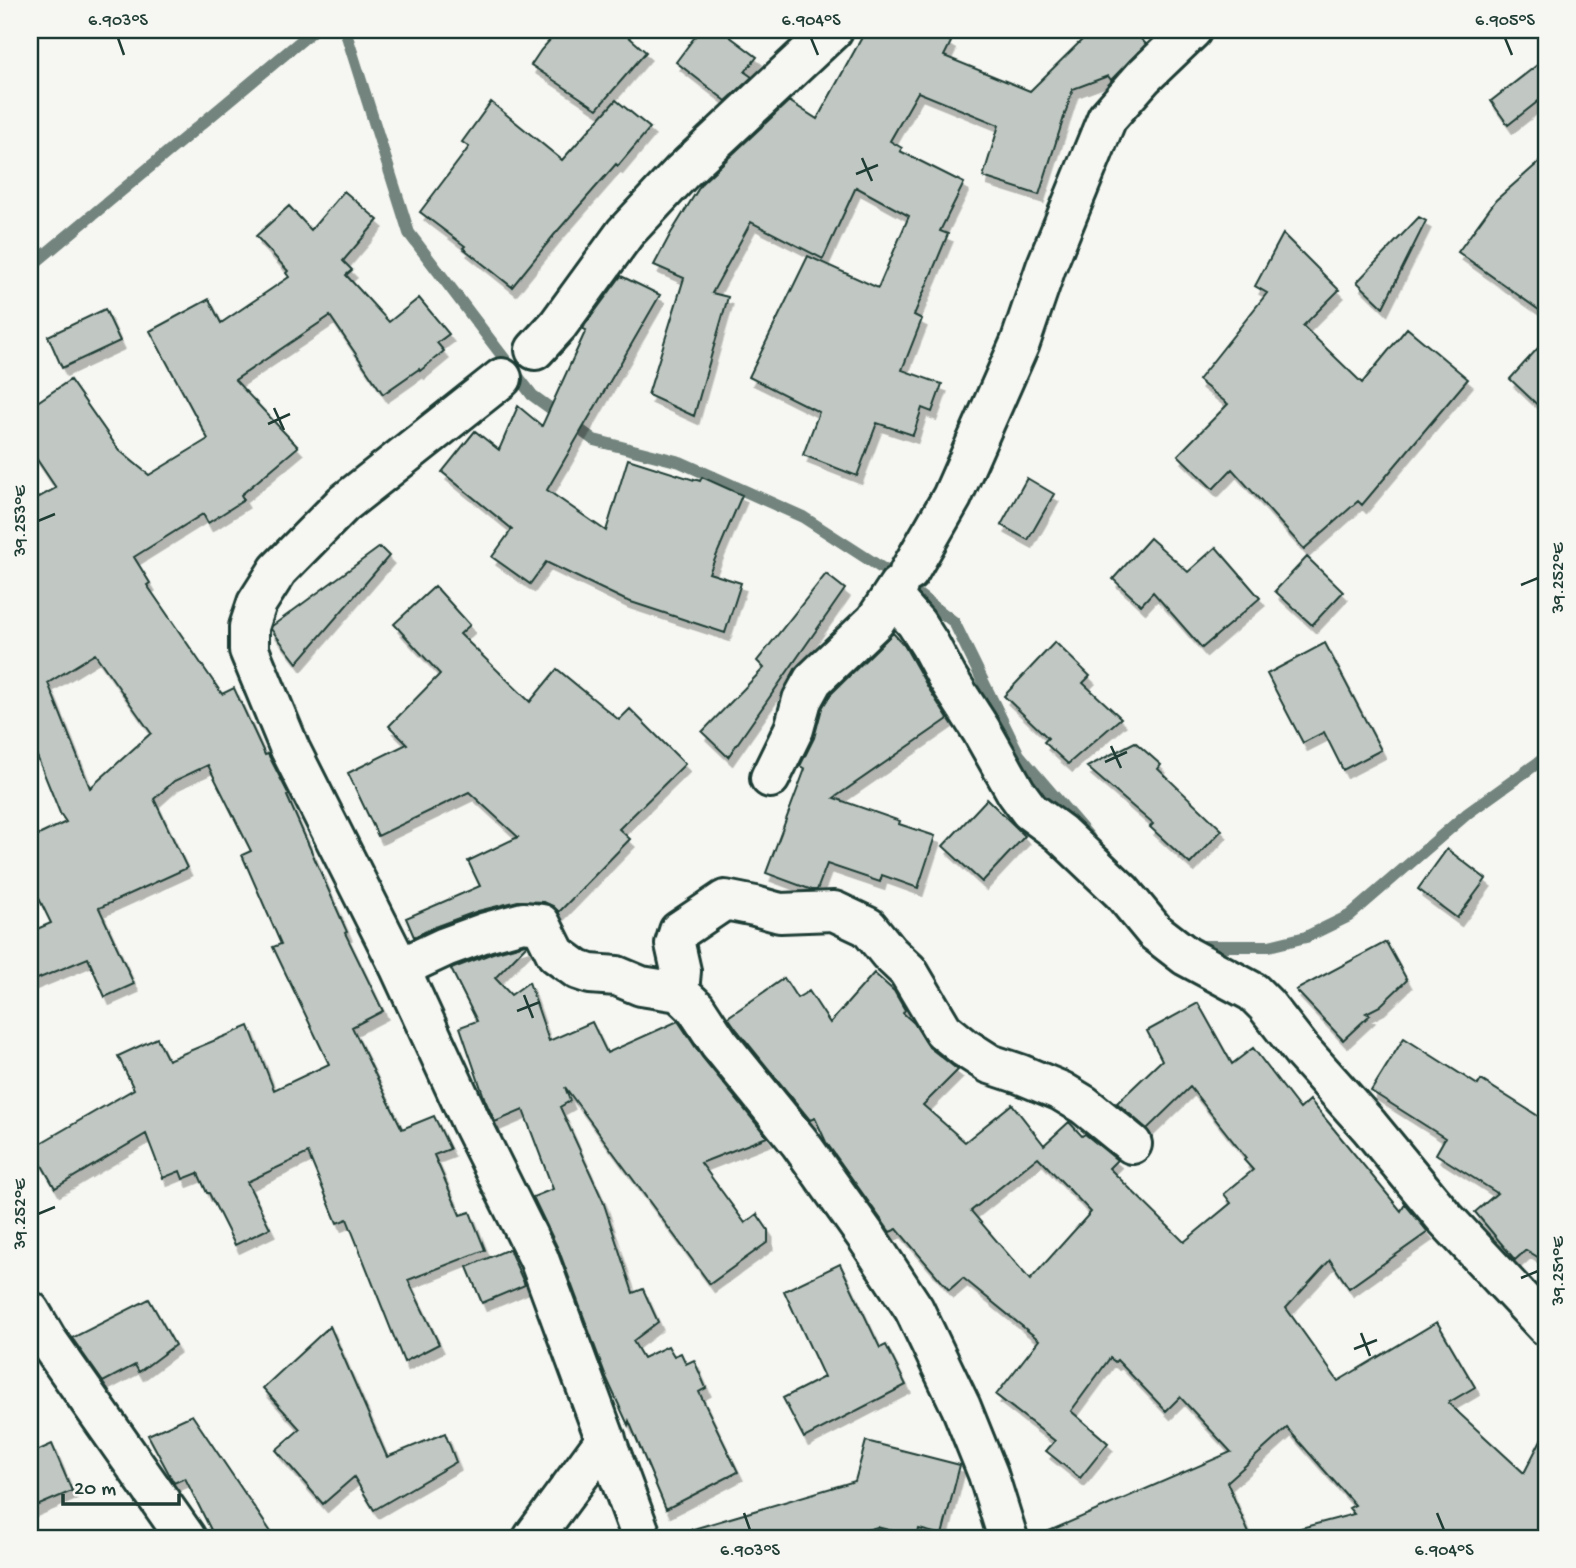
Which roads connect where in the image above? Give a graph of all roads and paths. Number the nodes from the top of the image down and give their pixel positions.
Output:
1 (834, 30) edge
2 (1192, 30) edge
3 (535, 350) dead end
4 (502, 378) dead end
5 (900, 585) junction
6 (770, 778) dead end
7 (400, 968) junction
8 (679, 992) junction
9 (1132, 1144) dead end
10 (30, 1311) edge
11 (1546, 1326) edge
12 (606, 1439) junction
13 (186, 1538) edge
14 (533, 1538) edge
15 (642, 1538) edge
16 (1008, 1538) edge

1 - 3 street
2 - 5 street
4 - 7 street
5 - 6 street
5 - 11 street
7 - 8 street
7 - 12 street
8 - 9 street
8 - 16 street
10 - 13 street
12 - 14 street
12 - 15 street

